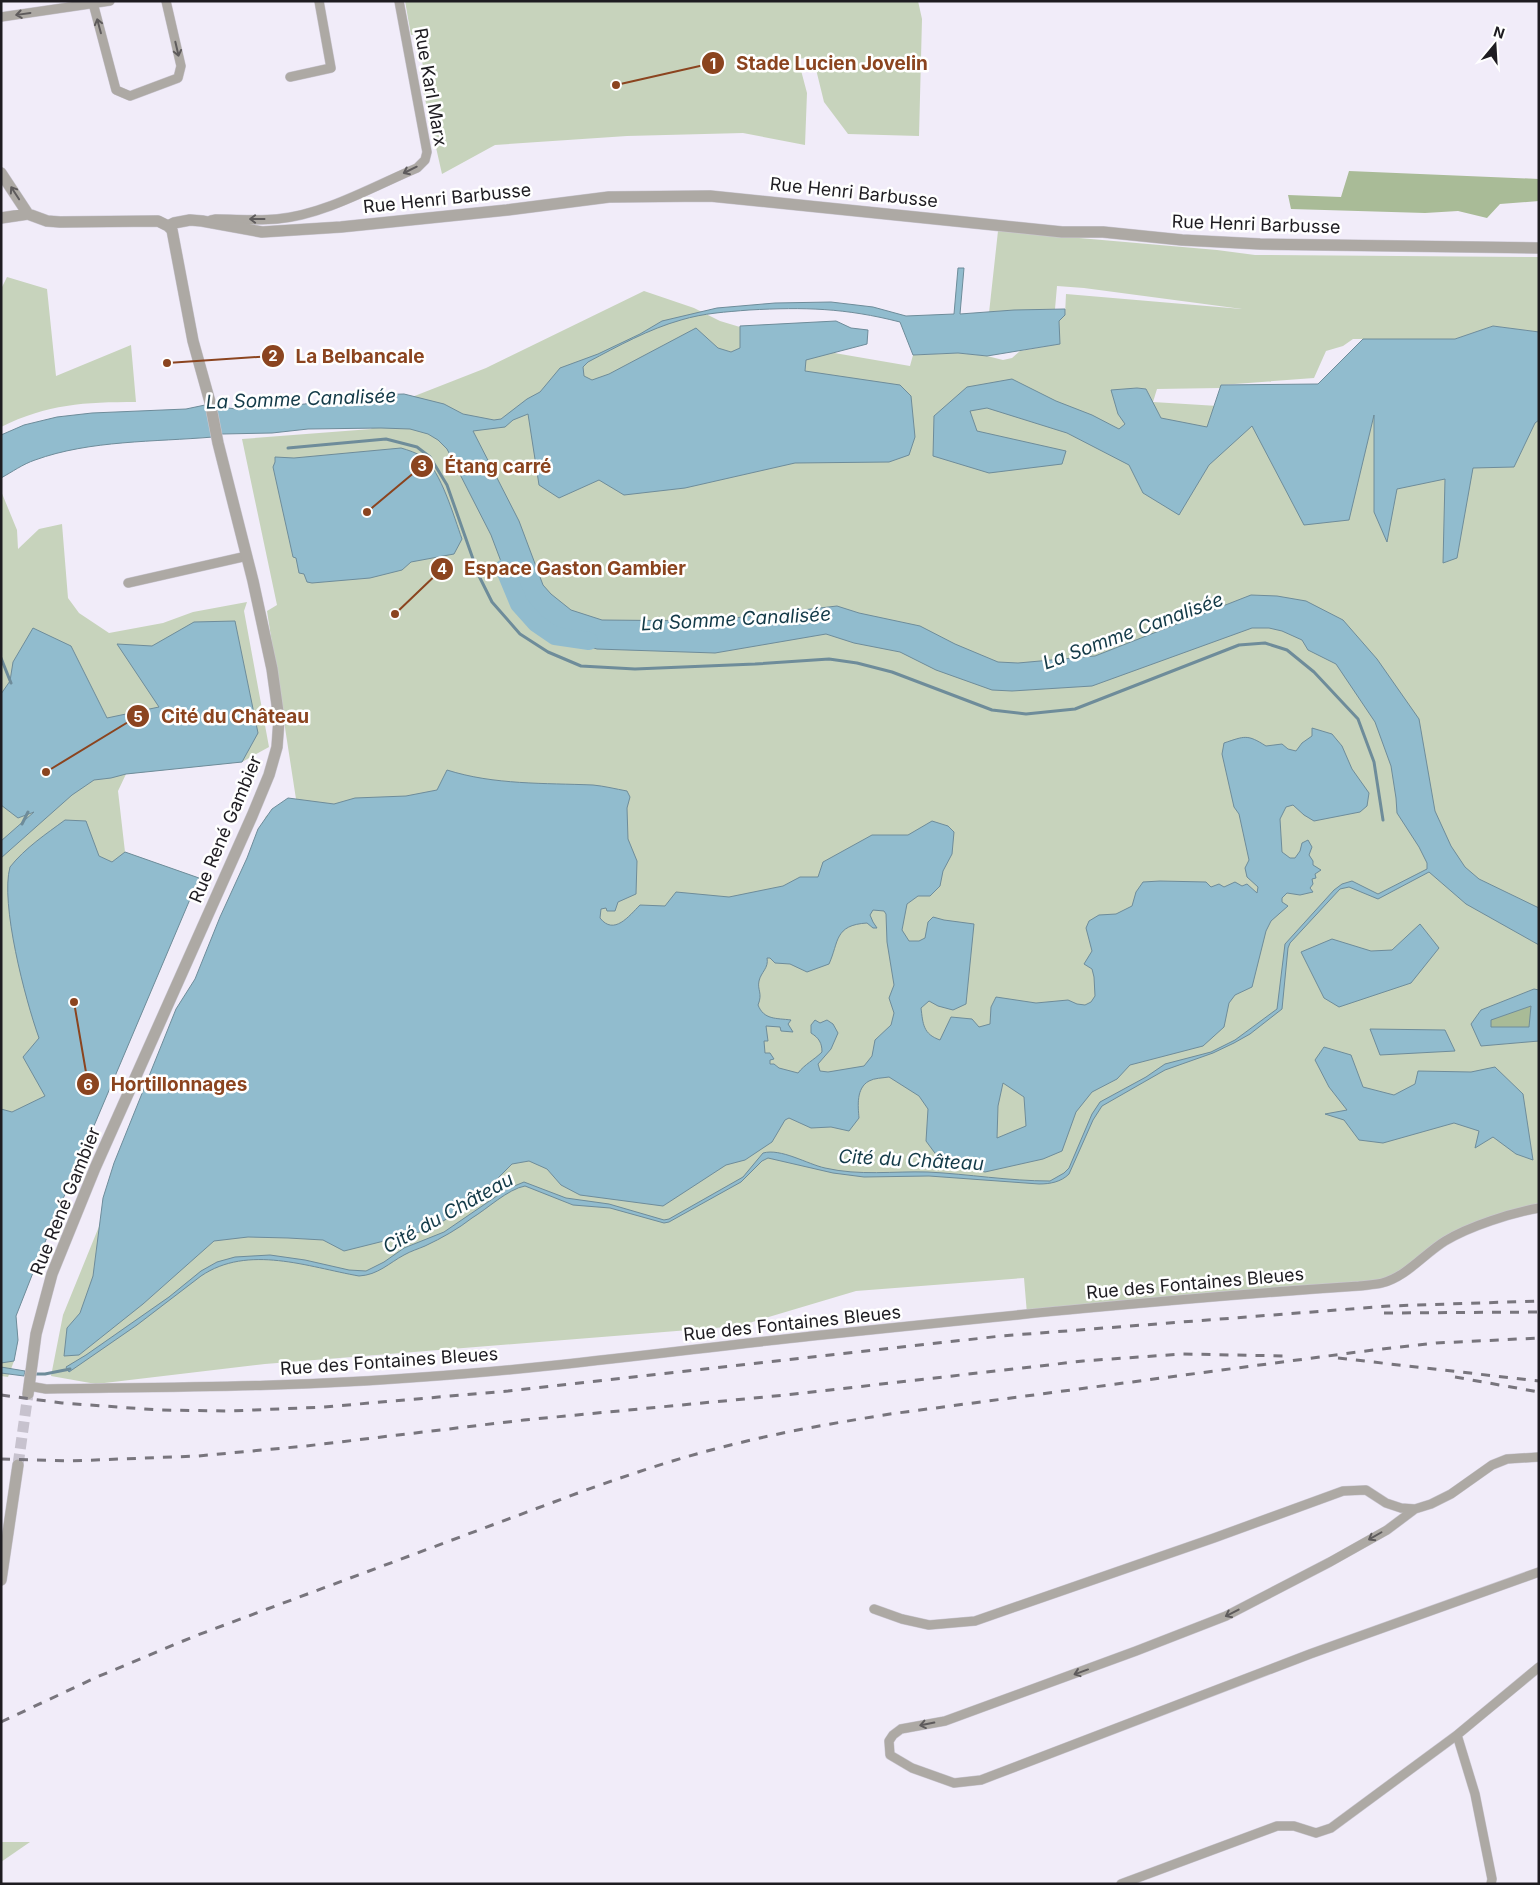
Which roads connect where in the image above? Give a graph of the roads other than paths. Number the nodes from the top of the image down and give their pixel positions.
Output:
1 (110, 1) edge
2 (166, 1) edge
3 (319, 1) edge
4 (399, 1) edge
5 (80, 3) edge
6 (93, 3) junction
7 (1, 17) edge
8 (290, 77) dead end
9 (1, 173) edge
10 (28, 214) junction
11 (1, 218) edge
12 (210, 223) junction
13 (168, 226) junction
14 (1539, 248) edge
15 (247, 556) junction
16 (128, 583) dead end
17 (1539, 1208) edge
18 (28, 1390) joint
19 (1539, 1457) edge
20 (18, 1465) tunnel mouth
21 (1415, 1509) junction
22 (6, 1517) edge
23 (1539, 1572) edge
24 (1, 1580) edge
25 (874, 1609) dead end
26 (1539, 1667) edge
27 (1457, 1735) junction
28 (1493, 1882) edge
29 (1121, 1884) edge

1 - 6 street
2 -> 6 street
3 - 8 street
4 -> 12 street, Rue Karl Marx
5 - 6 street
5 -> 7 street
10 -> 9 street
10 - 11 street
10 - 13 street
12 - 13 street, Rue Henri Barbusse
12 - 14 street, Rue Henri Barbusse
13 - 15 street, Rue René Gambier
15 - 16 street
15 - 18 street, Rue René Gambier
17 - 18 street, Rue des Fontaines Bleues
19 - 21 street
20 - 22 street
21 -> 23 street
21 - 25 street
22 - 24 street
26 - 27 street
27 - 28 street
27 - 29 street

